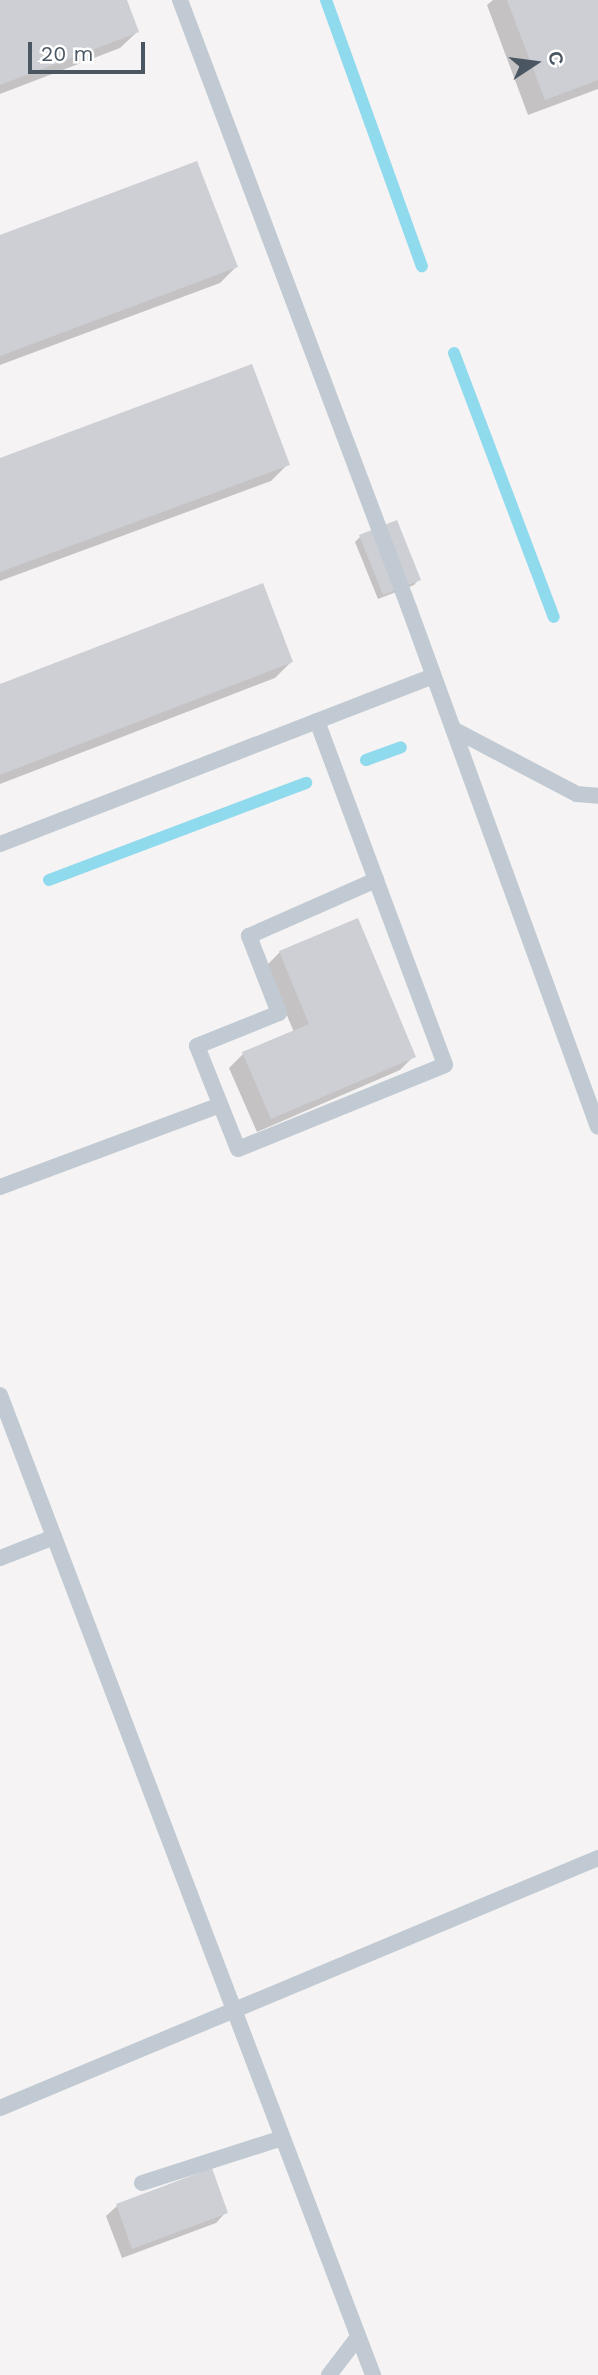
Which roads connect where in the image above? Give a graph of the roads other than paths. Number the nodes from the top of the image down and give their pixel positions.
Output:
1 (180, 0) edge
2 (433, 676) junction
3 (317, 722) junction
4 (453, 729) junction
5 (598, 796) edge
6 (0, 844) edge
7 (376, 880) junction
8 (220, 1105) junction
9 (598, 1127) edge
10 (0, 1187) edge
11 (0, 1395) edge
12 (54, 1537) junction
13 (0, 1558) edge
14 (598, 1858) edge
15 (233, 2012) junction
16 (0, 2108) edge
17 (282, 2138) junction
18 (142, 2183) dead end
19 (358, 2337) junction
20 (329, 2375) edge
21 (373, 2375) edge

1 - 2 lane
2 - 3 lane
2 - 4 lane
3 - 6 lane
3 - 7 lane
4 - 5 lane
4 - 9 lane
7 - 8 lane
7 - 8 lane
8 - 10 lane
11 - 12 lane
12 - 13 lane
12 - 15 lane
14 - 15 lane
15 - 16 lane
15 - 17 lane
17 - 18 lane
17 - 19 lane
19 - 20 lane
19 - 21 lane

